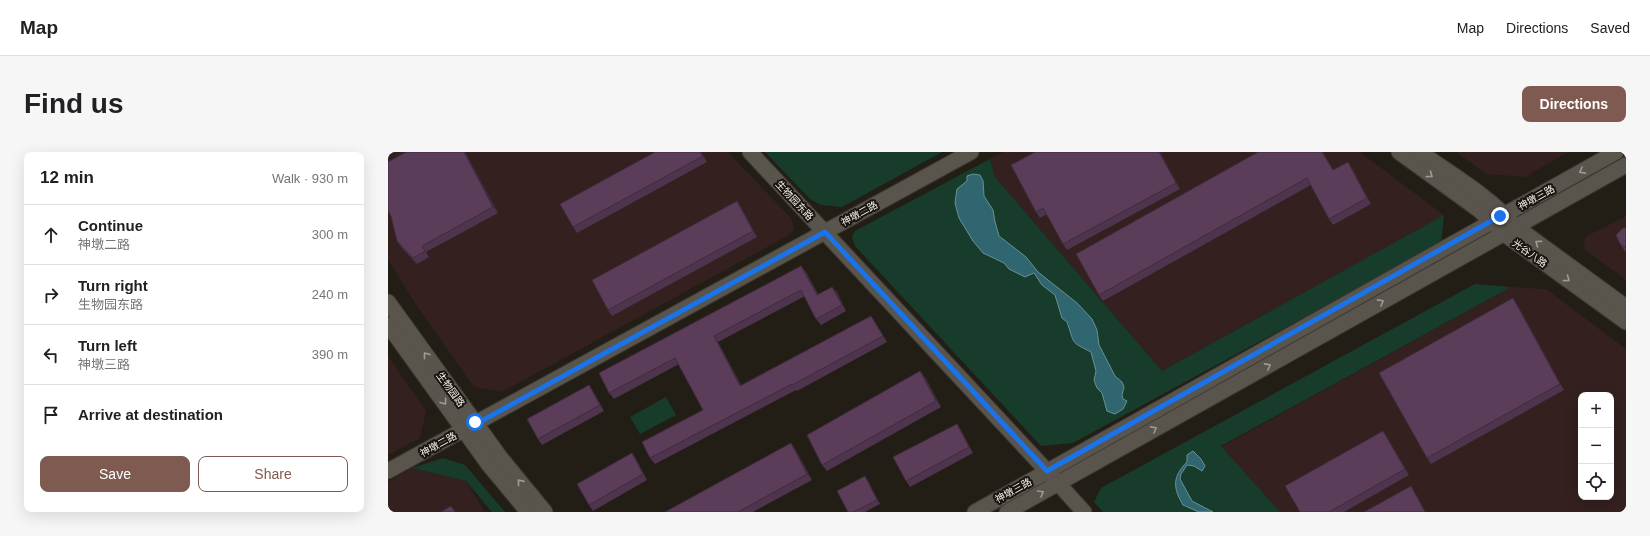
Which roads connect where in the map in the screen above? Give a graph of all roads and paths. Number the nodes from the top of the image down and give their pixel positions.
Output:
1 (750, 152) edge
2 (971, 152) edge
3 (1399, 152) edge
4 (1420, 152) edge
5 (1616, 152) edge
6 (1626, 165) edge
7 (1498, 218) junction
8 (1510, 230) junction
9 (825, 232) junction
10 (388, 302) edge
11 (1626, 307) edge
12 (1626, 322) edge
13 (388, 325) edge
14 (470, 427) junction
15 (388, 471) edge
16 (1047, 471) junction
17 (1057, 483) junction
18 (528, 512) edge
19 (545, 512) edge
20 (975, 512) edge
21 (1007, 512) edge
22 (1084, 512) edge

1 - 9 street, 生物园东路
2 - 9 street, 神墩二路
3 -> 7 street, 光谷八路
4 - 7 street, 光谷八路
5 -> 7 street, 神墩三路
6 - 8 street, 神墩三路
7 - 8 street, 光谷八路
7 - 16 street, 神墩三路
11 -> 8 street, 光谷八路
8 -> 12 street, 光谷八路
17 -> 8 street, 神墩三路
9 - 14 street, 神墩二路
9 - 16 street, 生物园东路
14 -> 10 street, 生物园路
13 -> 14 street, 生物园路
14 - 15 street, 神墩二路
14 - 18 street, 生物园路
19 -> 14 street, 生物园路
16 - 17 street, 生物园东路
16 - 20 street, 神墩三路
21 -> 17 street, 神墩三路
17 - 22 street, 生物园东路

